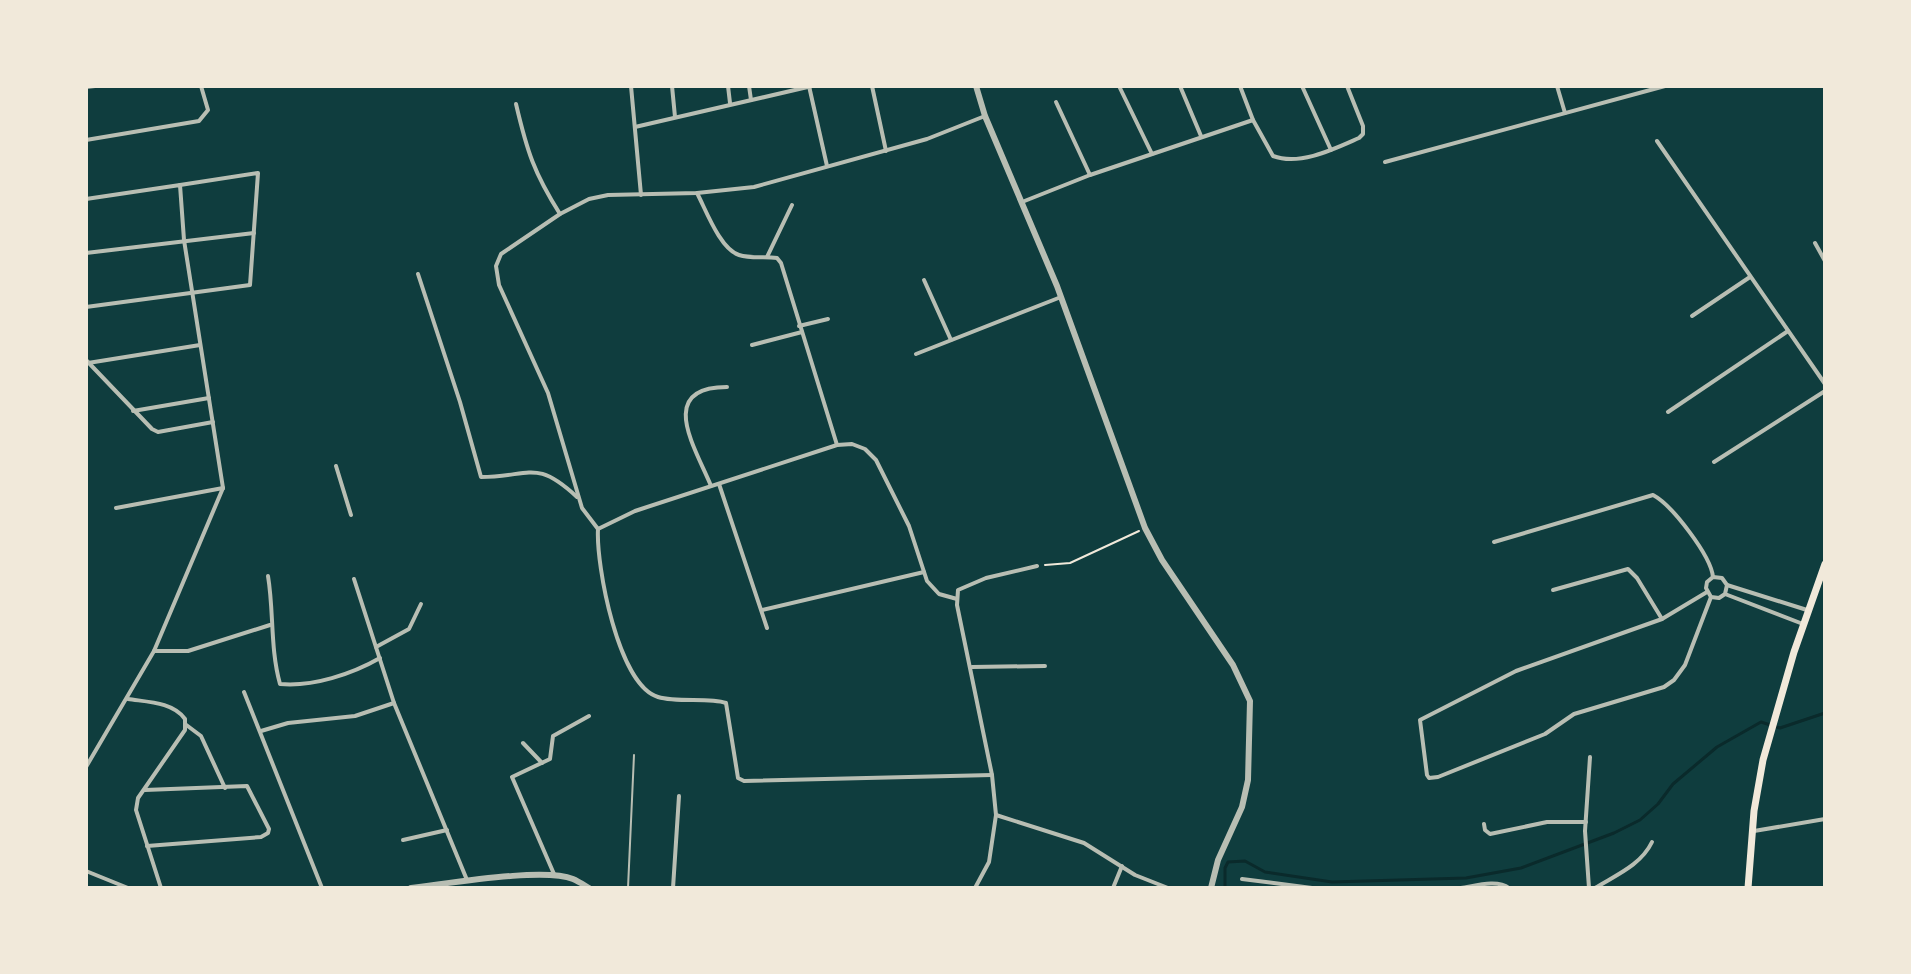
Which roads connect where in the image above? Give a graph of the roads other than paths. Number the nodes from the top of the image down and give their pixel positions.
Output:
1 (95, 86) edge
2 (201, 86) edge
3 (631, 86) edge
4 (672, 86) edge
5 (728, 86) edge
6 (749, 86) edge
7 (810, 86) edge
8 (872, 86) edge
9 (976, 86) edge
10 (1119, 86) edge
11 (1180, 86) edge
12 (1240, 86) edge
13 (1302, 86) edge
14 (1347, 86) edge
15 (1557, 86) edge
16 (1665, 86) edge
17 (86, 87) edge
18 (751, 100) junction
19 (1056, 102) dead end
20 (730, 103) junction
21 (516, 104) dead end
22 (1565, 113) junction
23 (985, 116) junction
24 (675, 117) junction
25 (1253, 120) junction
26 (635, 127) junction
27 (1201, 136) junction
28 (86, 140) edge
29 (1657, 141) dead end
30 (1331, 150) junction
31 (886, 151) junction
32 (1152, 154) junction
33 (1385, 162) dead end
34 (827, 166) junction
35 (1090, 175) junction
36 (180, 185) junction
37 (697, 193) junction
38 (641, 195) junction
39 (86, 199) edge
40 (1022, 202) junction
41 (792, 205) dead end
42 (560, 214) junction
43 (254, 233) junction
44 (184, 240) junction
45 (1815, 243) dead end
46 (86, 253) edge
47 (767, 257) junction
48 (1825, 261) edge
49 (418, 274) dead end
50 (1750, 277) junction
51 (924, 280) dead end
52 (193, 293) junction
53 (1061, 297) junction
54 (86, 307) edge
55 (1692, 316) dead end
56 (828, 319) dead end
57 (799, 326) junction
58 (1788, 331) junction
59 (802, 332) junction
60 (951, 340) junction
61 (200, 345) junction
62 (752, 345) dead end
63 (916, 354) dead end
64 (87, 361) edge
65 (1825, 384) edge
66 (727, 387) dead end
67 (1825, 391) edge
68 (209, 398) junction
69 (133, 411) junction
70 (1668, 412) dead end
71 (213, 422) junction
72 (837, 445) junction
73 (1714, 462) dead end
74 (336, 466) dead end
75 (719, 484) junction
76 (711, 486) junction
77 (223, 488) junction
78 (579, 498) junction
79 (116, 508) dead end
80 (351, 515) dead end
81 (598, 529) junction
82 (1494, 542) dead end
83 (1825, 564) edge
84 (1038, 566) road end
85 (924, 572) junction
86 (268, 576) dead end
87 (1713, 577) junction
88 (354, 579) dead end
89 (1727, 585) junction
90 (1553, 590) dead end
91 (1709, 594) junction
92 (1725, 594) junction
93 (957, 599) junction
94 (421, 604) dead end
95 (762, 610) junction
96 (1807, 610) junction
97 (1662, 619) junction
98 (1803, 624) junction
99 (270, 625) junction
100 (767, 628) dead end
101 (376, 647) junction
102 (154, 651) junction
103 (380, 658) junction
104 (1045, 666) dead end
105 (972, 667) junction
106 (244, 692) dead end
107 (127, 699) junction
108 (394, 703) junction
109 (589, 716) dead end
110 (185, 724) junction
111 (260, 731) junction
112 (523, 743) dead end
113 (634, 755) dead end
114 (1590, 757) dead end
115 (542, 763) junction
116 (86, 767) edge
117 (992, 775) junction
118 (225, 788) junction
119 (145, 790) junction
120 (679, 796) dead end
121 (996, 815) junction
122 (1825, 819) edge
123 (1586, 822) junction
124 (1484, 824) dead end
125 (447, 830) junction
126 (1751, 832) junction
127 (403, 840) dead end
128 (1652, 842) dead end
129 (147, 846) junction
130 (1122, 866) junction
131 (86, 871) edge
132 (555, 875) junction
133 (1242, 879) dead end
134 (468, 882) junction
135 (128, 888) edge
136 (161, 888) edge
137 (322, 888) edge
138 (411, 888) edge
139 (589, 888) edge
140 (628, 888) edge
141 (673, 888) edge
142 (975, 888) edge
143 (1113, 888) edge
144 (1168, 888) edge
145 (1211, 888) edge
146 (1312, 888) edge
147 (1461, 888) edge
148 (1509, 888) edge
149 (1592, 888) edge
150 (1748, 888) edge

1 - 17 street
2 - 28 street
3 - 26 street
4 - 24 street
5 - 20 street
6 - 18 street
7 - 18 street
7 - 34 street
8 - 31 street
9 - 23 street
10 - 32 street
11 - 27 street
12 - 25 street
13 - 30 street
14 - 30 street
15 - 22 street
16 - 22 street
18 - 20 street
19 - 35 street
20 - 24 street
21 - 42 street
22 - 33 street
23 - 31 street
23 - 40 street
24 - 26 street
25 - 27 street
25 - 30 street
26 - 38 street
27 - 32 street
29 - 50 street
31 - 34 street
32 - 35 street
34 - 37 street
35 - 40 street
36 - 39 street
36 - 43 street
36 - 44 street
37 - 38 street
37 - 47 street
38 - 42 street
40 - 53 street
41 - 47 street
42 - 78 street
43 - 44 street
43 - 52 street
44 - 46 street
44 - 52 street
45 - 48 street
47 - 57 street
49 - 78 street
50 - 55 street
50 - 58 street
51 - 60 street
52 - 54 street
52 - 61 street
53 - 60 street
53 - 145 street
56 - 57 street
57 - 59 street
58 - 65 street
58 - 70 street
59 - 62 street
59 - 72 street
60 - 63 street
61 - 64 street
61 - 68 street
64 - 69 street
66 - 76 street
67 - 73 street
68 - 69 street
68 - 71 street
69 - 71 street
71 - 77 street
72 - 75 street
72 - 85 street
74 - 80 street
75 - 76 street
75 - 95 street
76 - 81 street
77 - 79 street
77 - 102 street
78 - 81 street
81 - 117 street
82 - 87 street
83 - 96 main road
84 - 93 street
85 - 93 street
85 - 95 street
86 - 99 street
87 - 89 street
87 - 91 street
88 - 101 street
89 - 92 street
89 - 96 street
90 - 97 street
91 - 92 street
91 - 97 street
91 - 97 street
92 - 98 street
93 - 105 street
94 - 101 street
95 - 100 street
96 - 98 main road
98 - 126 main road
99 - 102 street
99 - 103 street
101 - 103 street
102 - 107 street
103 - 108 street
104 - 105 street
105 - 117 street
106 - 111 street
107 - 110 street
107 - 116 street
108 - 111 street
108 - 125 street
109 - 115 street
110 - 118 street
110 - 119 street
111 - 137 street
112 - 115 street
113 - 140 lane
114 - 123 street
115 - 132 street
117 - 121 street
118 - 119 street
118 - 129 street
119 - 129 street
120 - 141 street
121 - 130 street
121 - 142 street
122 - 126 street
123 - 124 street
123 - 149 street
125 - 127 street
125 - 134 street
126 - 150 main road
128 - 149 street
129 - 136 street
130 - 143 street
130 - 144 street
131 - 135 street
132 - 134 street
132 - 139 street
133 - 146 street
134 - 138 street
147 - 148 street

